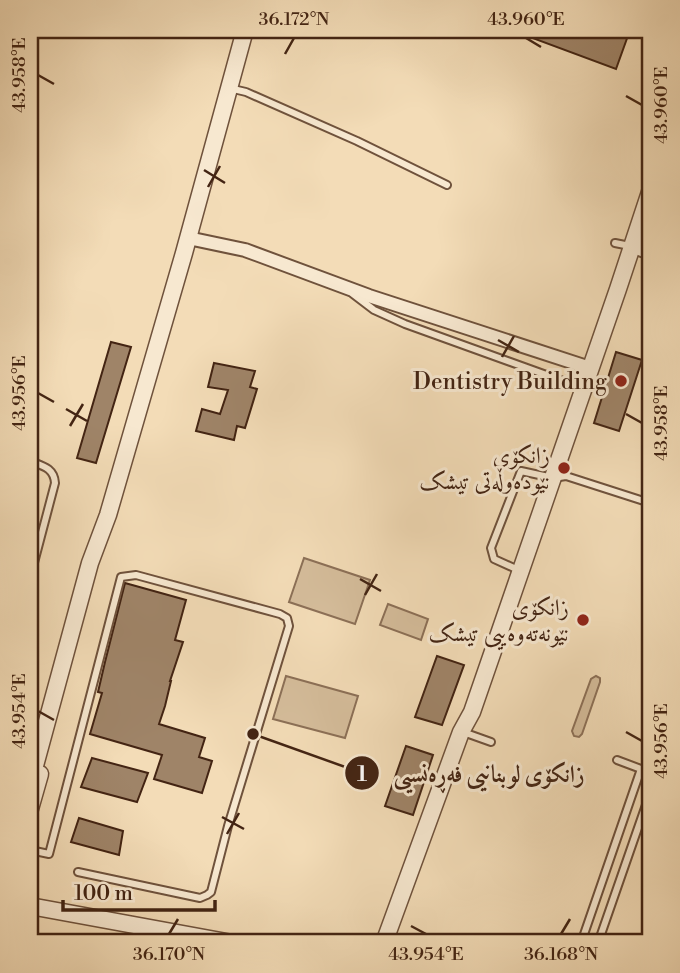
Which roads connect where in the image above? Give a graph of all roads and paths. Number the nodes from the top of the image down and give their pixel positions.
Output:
1 (245, 30) edge
2 (229, 88) junction
3 (447, 186) dead end
4 (650, 192) edge
5 (188, 238) junction
6 (615, 243) dead end
7 (631, 246) junction
8 (650, 253) edge
9 (345, 287) junction
10 (584, 366) junction
11 (577, 386) junction
12 (30, 461) edge
13 (549, 477) junction
14 (650, 503) edge
15 (514, 568) junction
16 (30, 578) edge
17 (461, 732) junction
18 (491, 742) dead end
19 (617, 761) dead end
20 (32, 779) edge
21 (647, 802) dead end
22 (30, 809) edge
23 (30, 850) edge
24 (78, 872) dead end
25 (30, 906) edge
26 (232, 943) edge
27 (384, 943) edge
28 (580, 943) edge
29 (598, 943) edge

1 - 2 street
2 - 3 lane
2 - 5 street
4 - 7 street
5 - 9 street
5 - 20 street
6 - 7 lane
7 - 8 street
7 - 10 street
7 - 13 street
9 - 10 street
9 - 11 lane
10 - 11 street
11 - 13 street
12 - 16 lane
13 - 14 lane
13 - 15 street
13 - 15 lane
13 - 17 street
15 - 17 street
17 - 18 lane
17 - 27 street
19 - 28 lane
20 - 22 street
21 - 29 lane
23 - 24 lane
25 - 26 street

